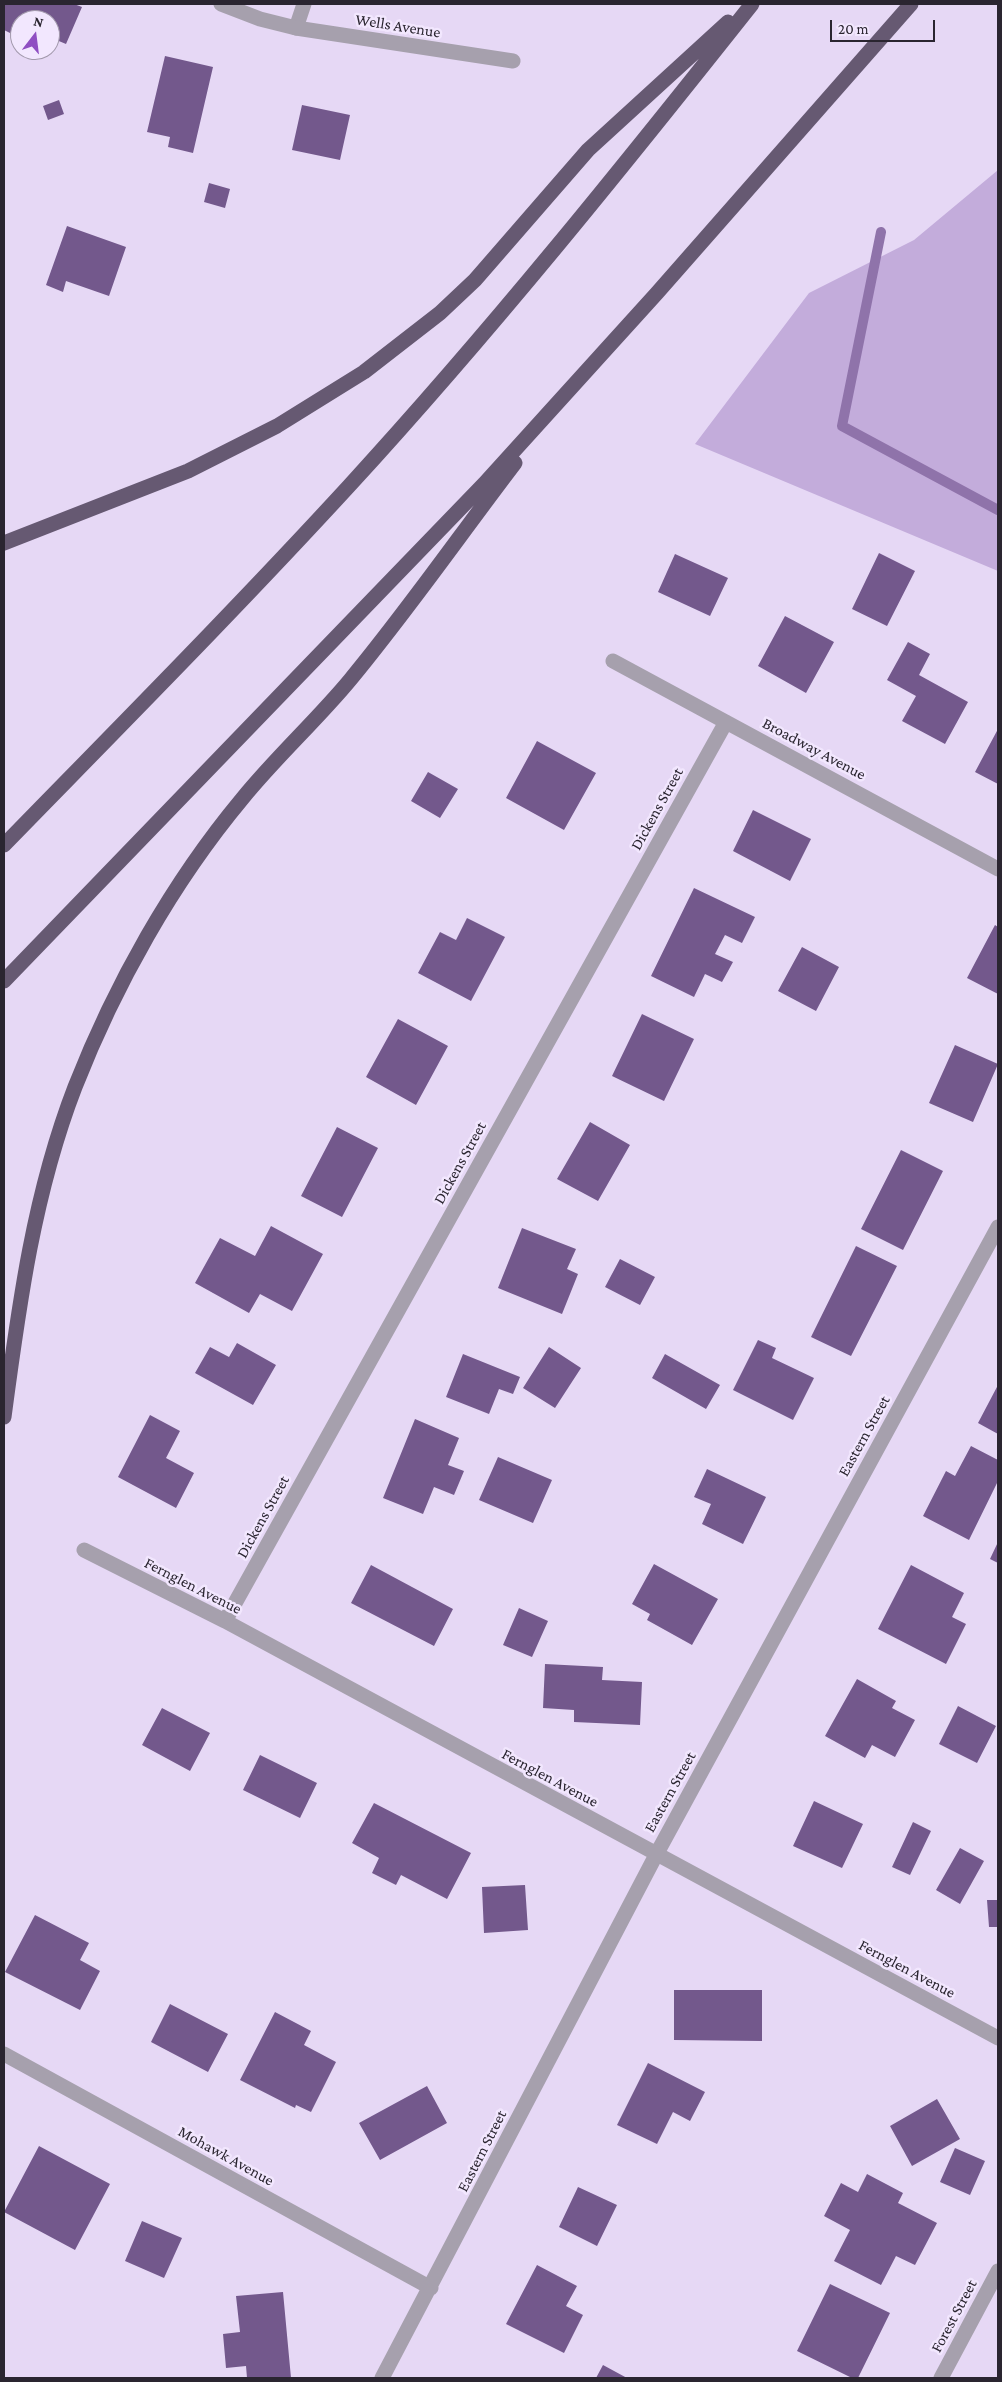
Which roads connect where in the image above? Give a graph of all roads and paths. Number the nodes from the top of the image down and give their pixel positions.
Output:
1 (222, 4) edge
2 (304, 4) edge
3 (748, 4) edge
4 (752, 4) edge
5 (911, 4) edge
6 (296, 28) junction
7 (512, 61) dead end
8 (570, 390) junction
9 (4, 543) edge
10 (613, 661) dead end
11 (726, 722) junction
12 (4, 844) edge
13 (998, 869) edge
14 (4, 981) edge
15 (998, 1227) edge
16 (4, 1417) edge
17 (84, 1550) dead end
18 (225, 1621) junction
19 (656, 1855) junction
20 (998, 2038) edge
21 (4, 2054) edge
22 (998, 2271) edge
23 (431, 2288) junction
24 (382, 2378) edge
25 (941, 2378) edge

1 - 6 street, Wells Avenue
2 - 6 street
3 - 9 highway
4 - 12 highway
5 - 8 highway
6 - 7 street, Wells Avenue
8 - 14 highway
8 - 16 highway
10 - 11 street, Broadway Avenue
11 - 13 street, Broadway Avenue
11 - 18 street, Dickens Street
15 - 19 street, Eastern Street
17 - 18 street, Fernglen Avenue
18 - 19 street, Fernglen Avenue
19 - 20 street, Fernglen Avenue
19 - 23 street, Eastern Street
21 - 23 street, Mohawk Avenue
22 - 25 street, Forest Street
23 - 24 street, Eastern Street

